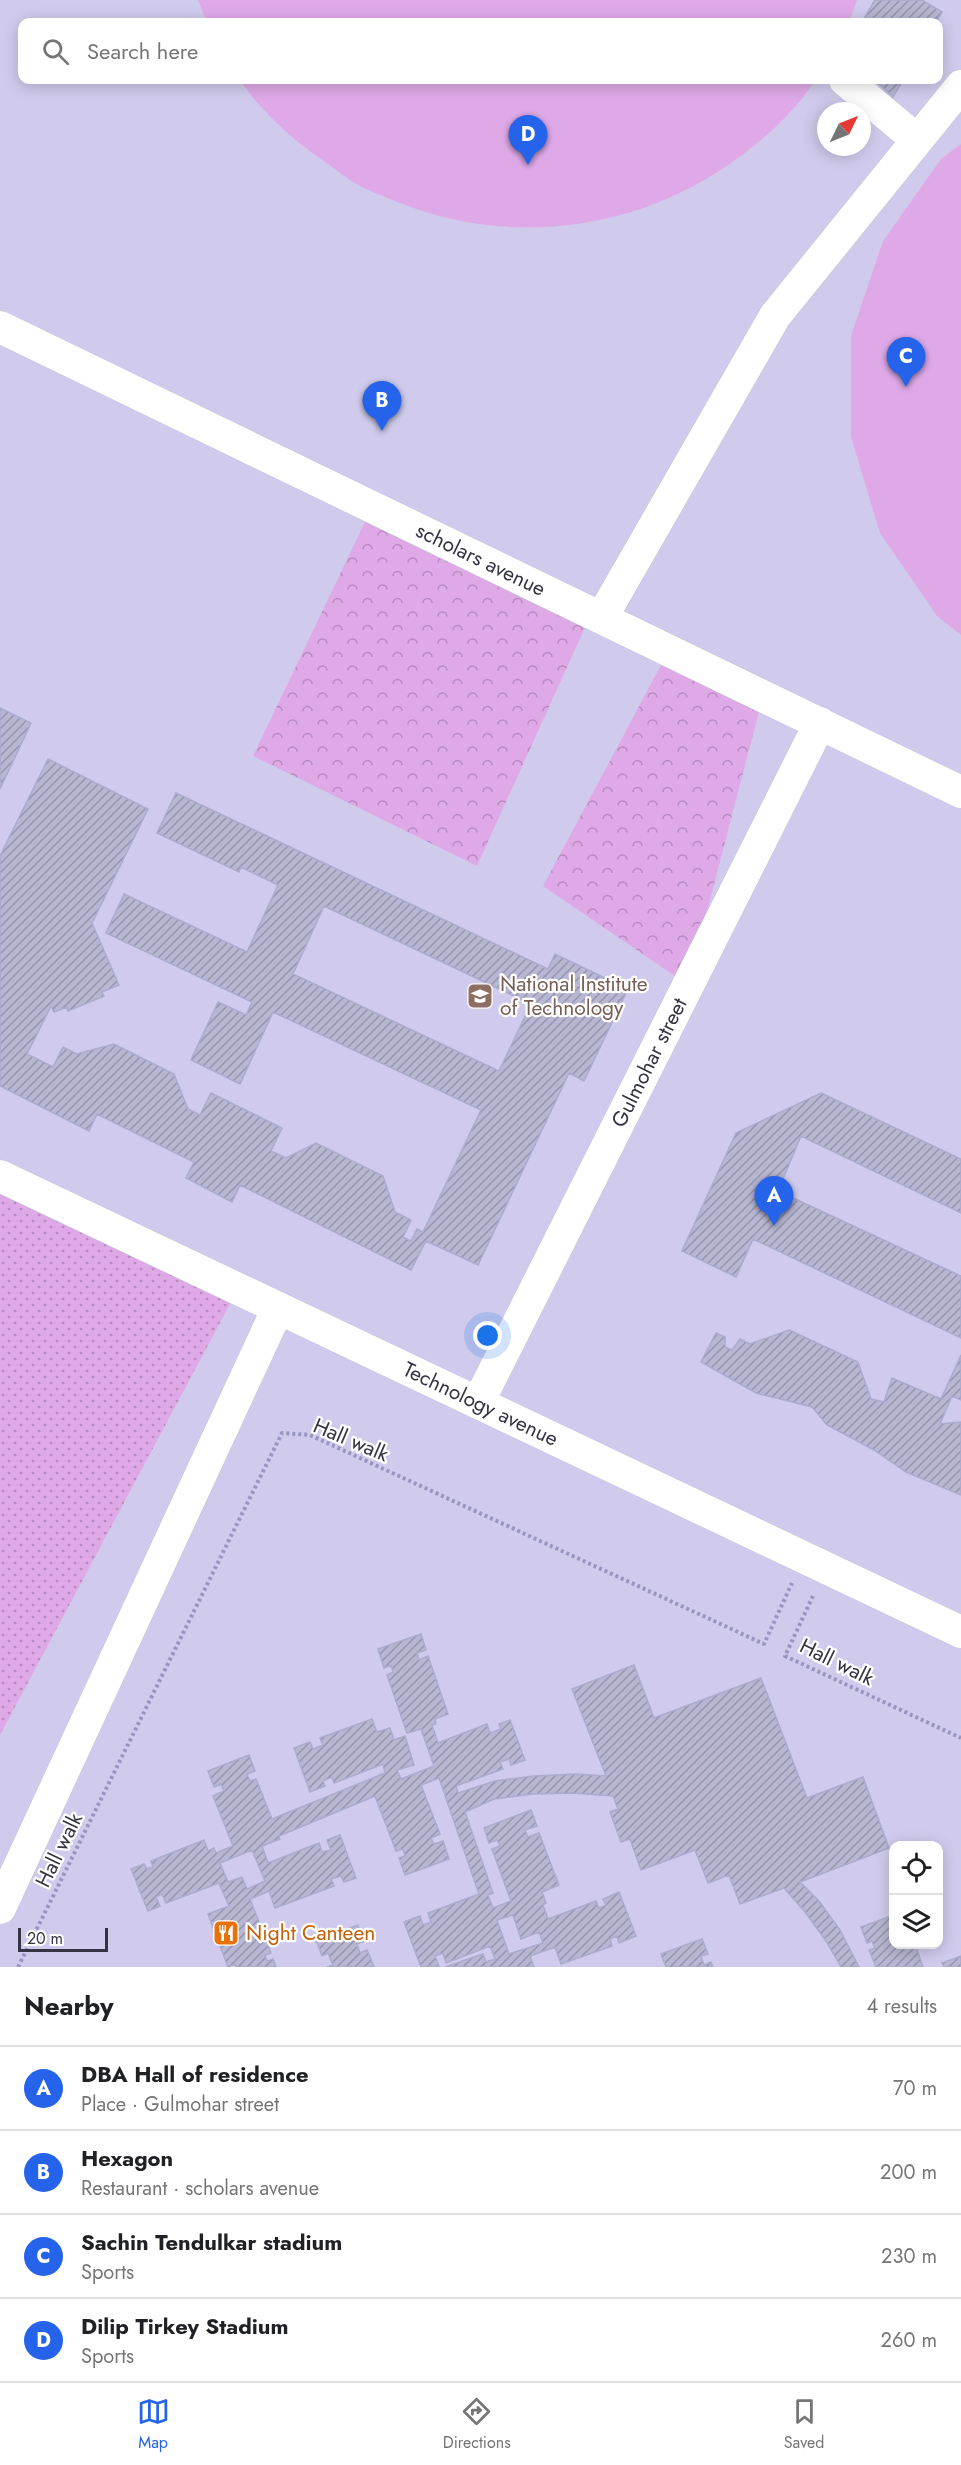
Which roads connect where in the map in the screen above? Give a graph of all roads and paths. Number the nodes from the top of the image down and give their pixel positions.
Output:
1 (850, 84) edge
2 (961, 86) edge
3 (916, 139) junction
4 (0, 327) edge
5 (602, 617) junction
6 (820, 723) junction
7 (961, 792) edge
8 (0, 1176) edge
9 (278, 1308) junction
10 (478, 1403) junction
11 (815, 1563) junction
12 (961, 1632) edge
13 (961, 1737) edge
14 (0, 1908) edge
15 (18, 1967) edge

1 - 3 street
2 - 3 street
3 - 5 street
4 - 5 street, scholars avenue
5 - 6 street, scholars avenue
6 - 7 street, scholars avenue
6 - 10 street, Gulmohar street
8 - 9 street, Technology avenue
9 - 10 street, Technology avenue
9 - 14 street
10 - 11 street, Technology avenue
11 - 12 street, Technology avenue
11 - 13 path, Hall walk
11 - 15 path, Hall walk

